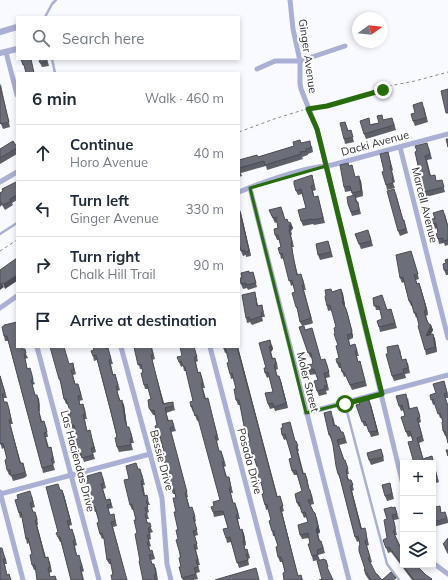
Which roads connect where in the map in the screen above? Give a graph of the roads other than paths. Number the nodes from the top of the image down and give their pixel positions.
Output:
1 (56, 0) edge
2 (290, 0) edge
3 (46, 16) edge
4 (16, 27) edge
5 (0, 32) edge
6 (345, 46) dead end
7 (16, 49) edge
8 (3, 53) edge
9 (52, 60) edge
10 (300, 61) junction
11 (257, 69) dead end
12 (55, 72) edge
13 (16, 92) edge
14 (448, 134) edge
15 (400, 147) junction
16 (326, 166) junction
17 (16, 173) edge
18 (0, 182) edge
19 (250, 188) junction
20 (240, 192) edge
21 (16, 224) edge
22 (0, 234) edge
23 (16, 298) edge
24 (0, 308) edge
25 (448, 338) edge
26 (37, 348) edge
27 (121, 348) edge
28 (210, 348) edge
29 (448, 376) edge
30 (382, 394) junction
31 (345, 404) junction
32 (306, 413) junction
33 (150, 454) junction
34 (400, 472) edge
35 (71, 475) junction
36 (0, 493) edge
37 (436, 565) edge
38 (448, 574) edge
39 (23, 580) edge
40 (99, 580) edge
41 (171, 580) edge
42 (271, 580) edge
43 (349, 580) edge
44 (399, 580) edge

1 - 3 lane
2 - 10 street, Ginger Avenue
4 - 5 street
6 - 10 street
7 - 8 street
8 - 13 street
9 - 12 lane
10 - 11 street
10 - 16 street, Ginger Avenue
14 - 15 street, Dacki Avenue
15 - 16 street, Dacki Avenue
15 - 25 street, Marcell Avenue
16 - 19 street, Dacki Avenue
16 - 30 street, Ginger Avenue
17 - 18 street
19 - 20 street, Dacki Avenue
19 - 32 street, Moler Street
21 - 22 lane
23 - 24 street
26 - 35 street, Las Haciendas Drive
27 - 33 street, Bessie Drive
28 - 42 street, Posada Drive
29 - 30 street
30 - 31 street
30 - 34 street, Ginger Avenue
31 - 32 street
31 - 44 lane
32 - 43 street, Moler Street
33 - 35 street
33 - 41 street, Bessie Drive
35 - 36 street
35 - 40 street, Las Haciendas Drive
36 - 39 street
37 - 38 street

